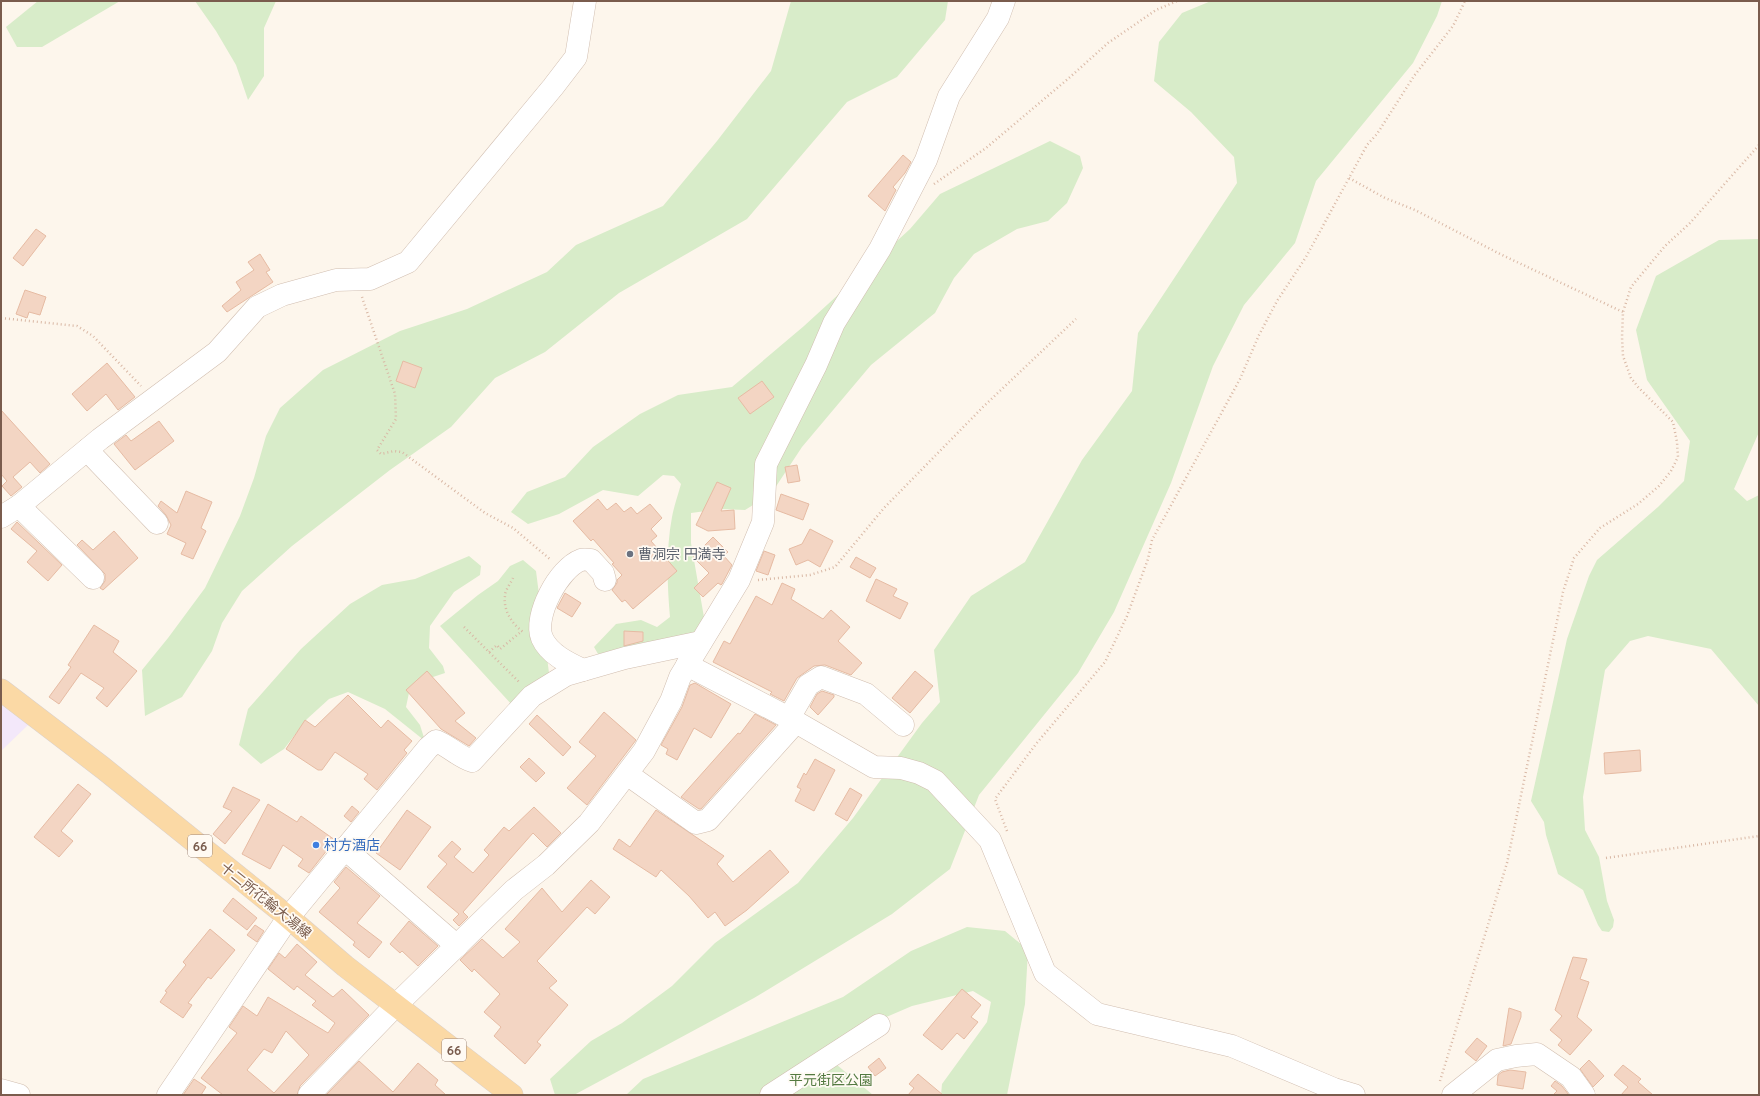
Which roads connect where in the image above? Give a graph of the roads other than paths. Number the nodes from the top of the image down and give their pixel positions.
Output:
1 (586, 1) edge
2 (1004, 1) edge
3 (87, 450) junction
4 (10, 512) edge
5 (157, 523) dead end
6 (93, 578) dead end
7 (605, 580) dead end
8 (701, 642) junction
9 (687, 666) junction
10 (583, 670) junction
11 (1, 690) edge
12 (792, 720) junction
13 (903, 725) dead end
14 (627, 774) junction
15 (344, 848) junction
16 (288, 918) junction
17 (457, 946) junction
18 (396, 1005) junction
19 (879, 1026) dead end
20 (1, 1090) edge
21 (1446, 1091) edge
22 (1340, 1093) edge
23 (19, 1095) edge
24 (168, 1095) edge
25 (309, 1095) edge
26 (512, 1095) edge
27 (772, 1095) edge
28 (1584, 1095) edge

1 - 3 street
2 - 8 street
3 - 4 street
3 - 5 street
4 - 6 street
7 - 10 street
8 - 9 street
8 - 10 street
9 - 12 street
9 - 14 street
10 - 15 street
11 - 16 main road, 十二所花輪大湯線 / 66
12 - 13 street
12 - 14 street
12 - 22 street
14 - 17 street
15 - 16 street
15 - 17 street
16 - 18 main road, 十二所花輪大湯線 / 66
16 - 24 street
17 - 18 street
18 - 25 street
18 - 26 main road, 十二所花輪大湯線 / 66
19 - 27 street
20 - 23 street
21 - 28 street

